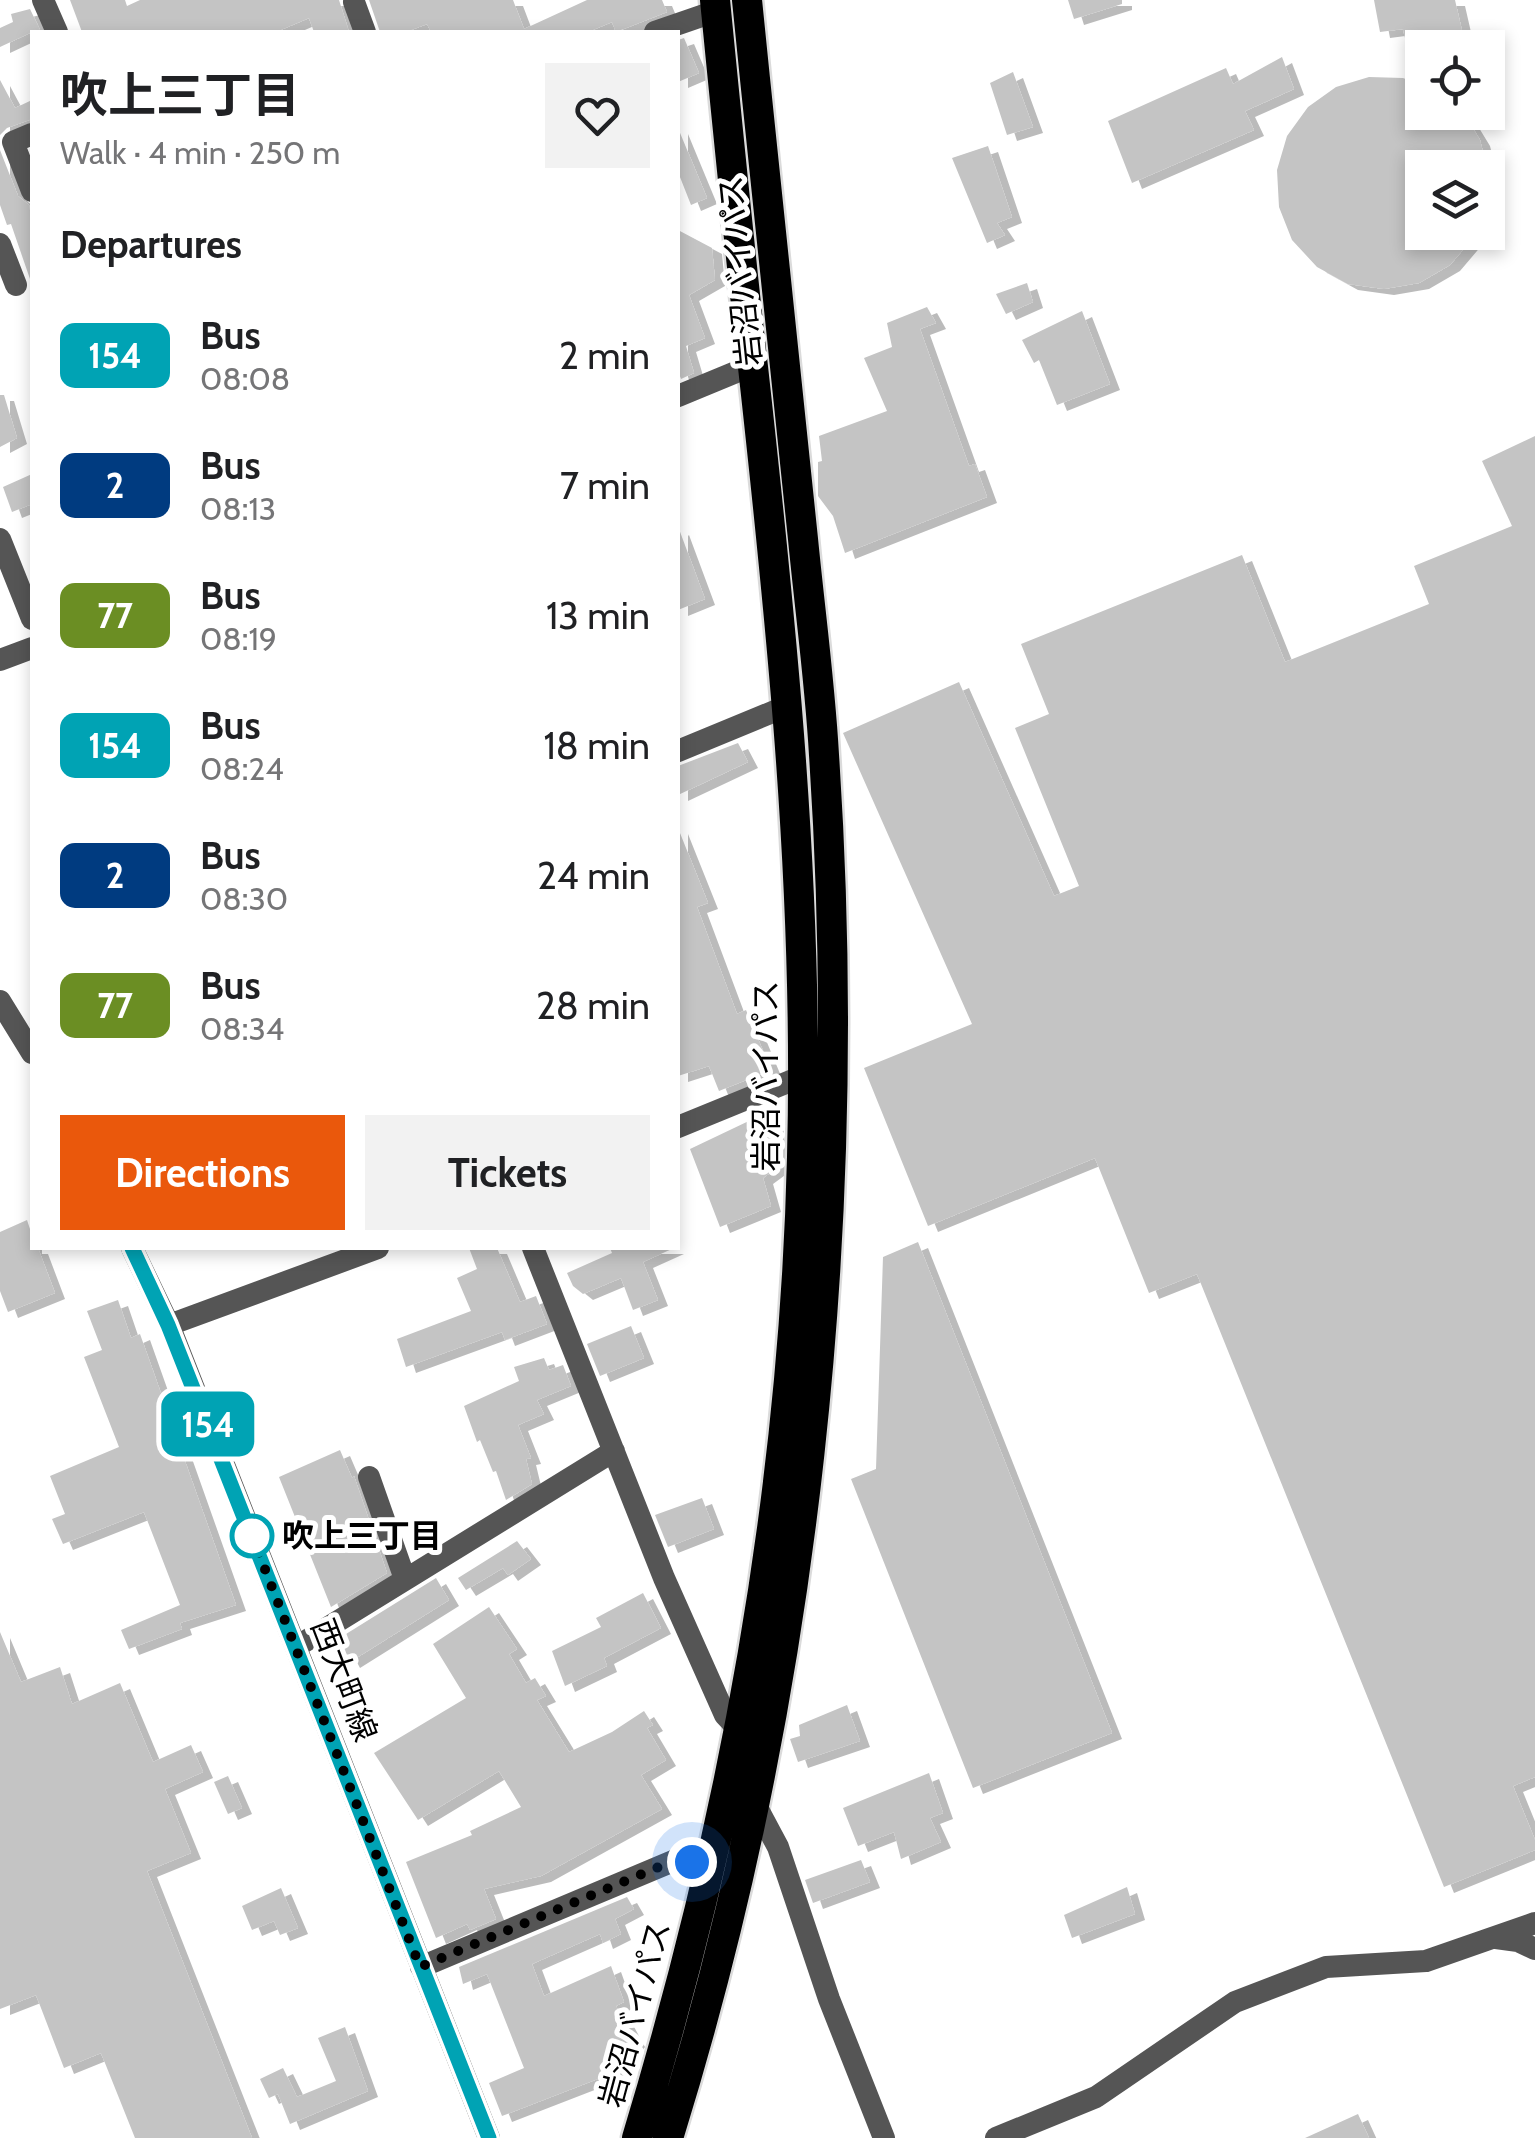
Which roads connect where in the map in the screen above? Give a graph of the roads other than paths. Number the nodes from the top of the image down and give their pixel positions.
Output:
1 (44, 0) edge
2 (747, 0) edge
3 (354, 2) edge
4 (715, 5) edge
5 (55, 30) edge
6 (365, 30) edge
7 (659, 30) edge
8 (30, 135) edge
9 (30, 181) edge
10 (0, 244) edge
11 (16, 285) edge
12 (752, 365) junction
13 (680, 395) edge
14 (0, 539) edge
15 (30, 614) edge
16 (30, 649) edge
17 (0, 660) edge
18 (787, 706) junction
19 (680, 751) edge
20 (0, 1001) edge
21 (30, 1050) edge
22 (803, 1076) junction
23 (680, 1125) edge
24 (133, 1250) edge
25 (373, 1250) edge
26 (534, 1250) edge
27 (168, 1325) junction
28 (614, 1450) junction
29 (369, 1477) dead end
30 (406, 1579) junction
31 (296, 1647) junction
32 (739, 1730) junction
33 (754, 1802) junction
34 (710, 1865) junction
35 (1535, 1923) edge
36 (1496, 1938) junction
37 (1535, 1949) edge
38 (420, 1967) junction
39 (489, 2138) edge
40 (637, 2138) edge
41 (668, 2138) edge
42 (884, 2138) edge
43 (996, 2138) edge

1 - 5 street
2 - 33 highway, 岩沼バイパス
3 - 6 street
4 - 7 street
4 - 12 highway, 岩沼バイパス
8 - 9 street
10 - 11 street
12 - 13 street
12 - 18 highway, 岩沼バイパス
14 - 15 street
16 - 17 street
18 - 19 street
18 - 22 highway, 岩沼バイパス
20 - 21 street
22 - 23 street
22 - 32 highway, 岩沼バイパス
24 - 27 street, 西大町線
25 - 27 street
26 - 28 street
27 - 31 street, 西大町線
28 - 30 street
28 - 32 street
29 - 30 street
30 - 31 street
31 - 38 street, 西大町線
32 - 34 highway, 岩沼バイパス
33 - 41 highway, 岩沼バイパス
33 - 42 street
34 - 38 street
34 - 40 highway, 岩沼バイパス
35 - 36 street
36 - 37 street
36 - 43 street
38 - 39 street, 西大町線

